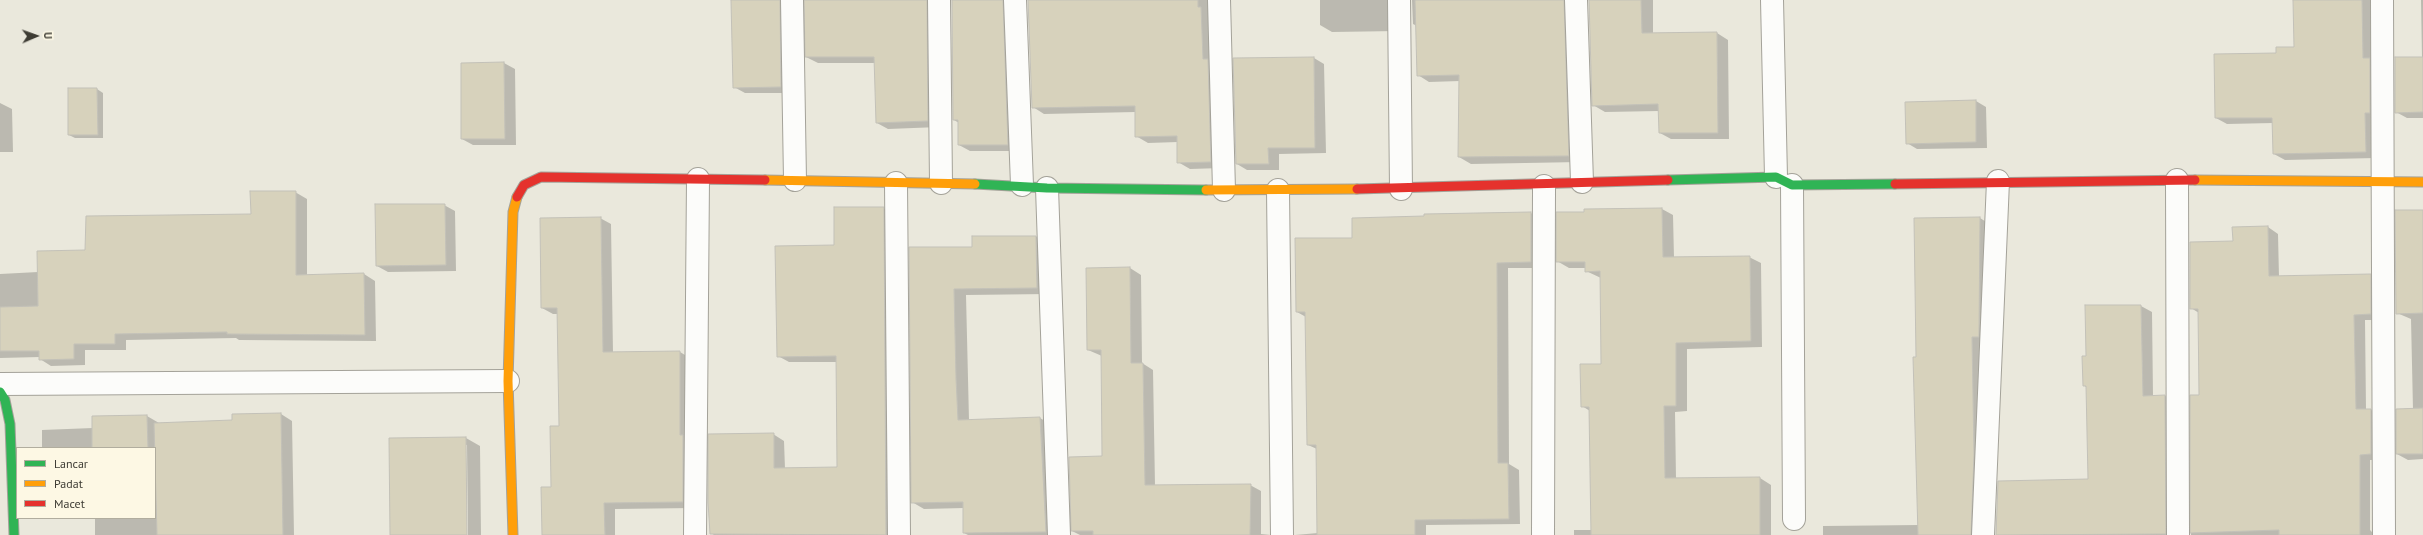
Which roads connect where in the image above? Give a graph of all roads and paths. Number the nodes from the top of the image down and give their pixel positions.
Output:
1 (792, 0) edge
2 (939, 0) edge
3 (1015, 0) edge
4 (1219, 0) edge
5 (1399, 0) edge
6 (1576, 0) edge
7 (1772, 0) edge
8 (2382, 0) edge
9 (698, 179) junction
10 (795, 180) junction
11 (2177, 180) junction
12 (1784, 181) junction
13 (1998, 181) junction
14 (2383, 181) junction
15 (1582, 182) junction
16 (2423, 182) edge
17 (896, 183) junction
18 (941, 183) junction
19 (1022, 185) junction
20 (1544, 186) junction
21 (1046, 188) junction
22 (1401, 189) junction
23 (1224, 190) junction
24 (1278, 190) junction
25 (508, 381) junction
26 (0, 384) edge
27 (0, 392) edge
28 (1794, 519) dead end
29 (14, 535) edge
30 (513, 535) edge
31 (695, 535) edge
32 (899, 535) edge
33 (1059, 535) edge
34 (1282, 535) edge
35 (1543, 535) edge
36 (1983, 535) edge
37 (2178, 535) edge
38 (2384, 535) edge

1 - 10 street
2 - 18 street
3 - 19 street
4 - 23 street
5 - 22 street
6 - 15 street
7 - 12 street
8 - 14 street
9 - 10 street
9 - 25 street
9 - 31 street
10 - 17 street
11 - 13 street
11 - 14 street
11 - 37 street
12 - 13 street
12 - 15 street
12 - 28 street
13 - 36 street
14 - 16 street
14 - 38 street
15 - 20 street
17 - 18 street
17 - 32 street
18 - 19 street
19 - 21 street
20 - 22 street
20 - 35 street
21 - 23 street
21 - 33 street
22 - 24 street
23 - 24 street
24 - 34 street
25 - 26 street
25 - 30 street
27 - 29 street

